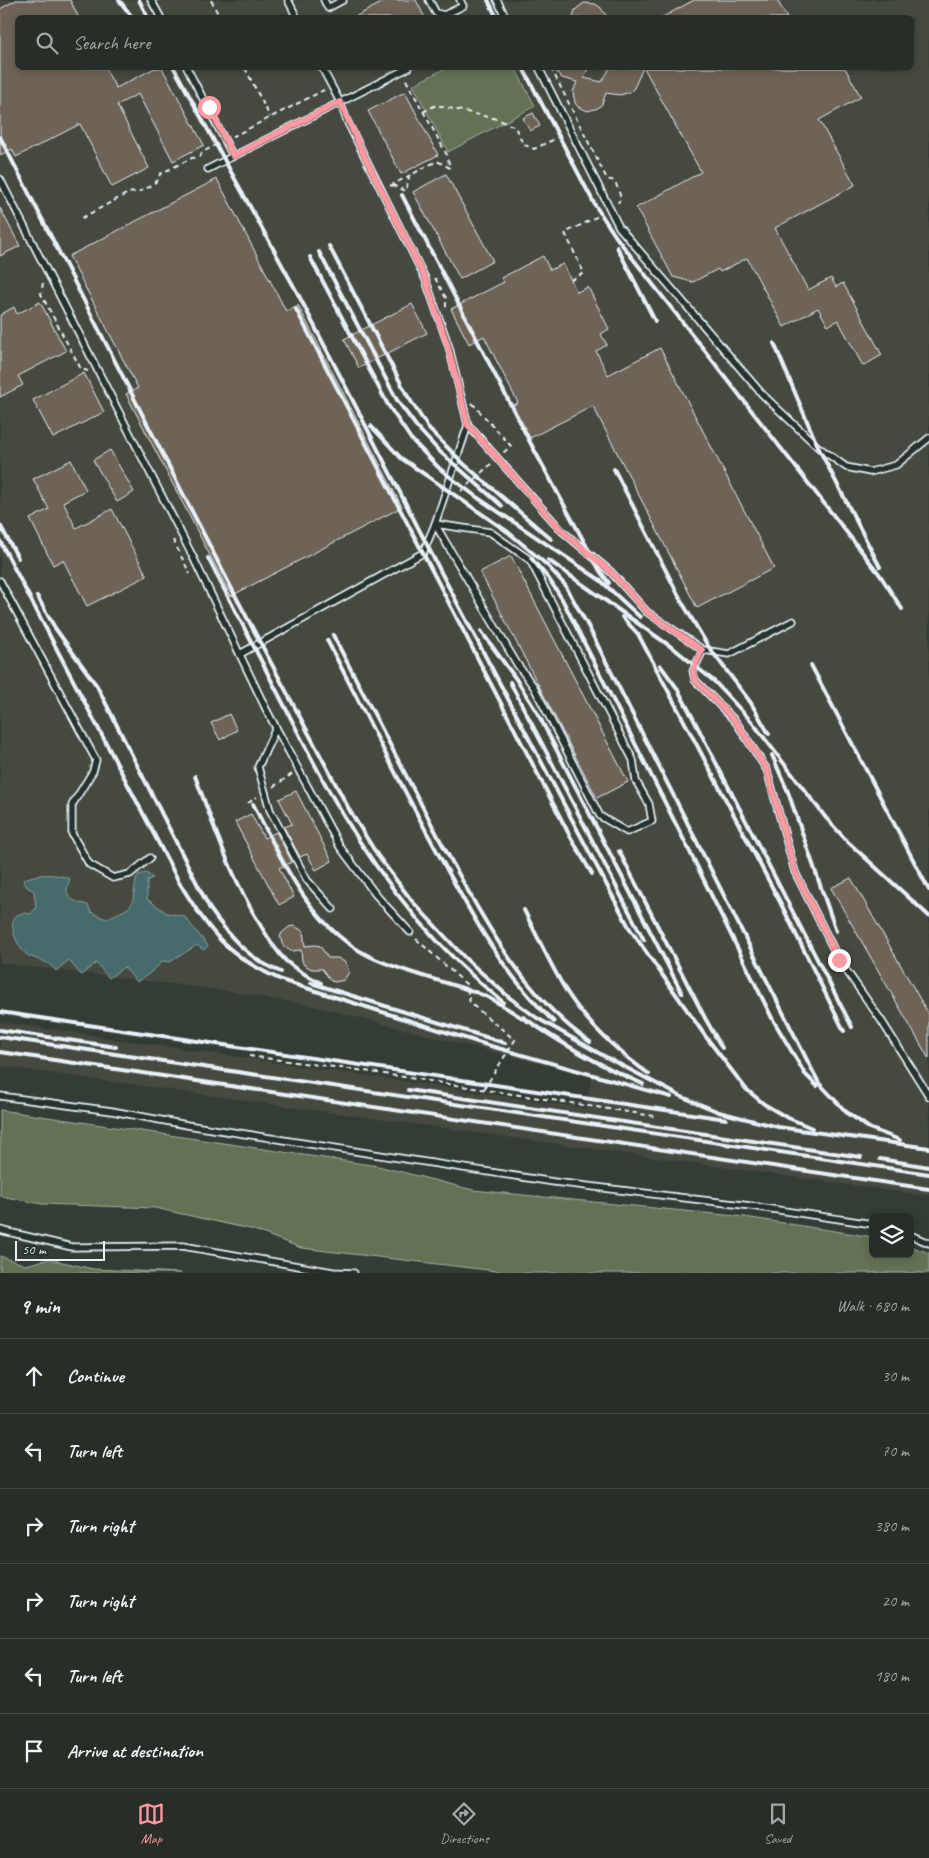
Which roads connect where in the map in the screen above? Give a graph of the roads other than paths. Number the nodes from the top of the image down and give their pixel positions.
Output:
1 (151, 0) edge
2 (288, 0) edge
3 (324, 0) edge
4 (343, 0) edge
5 (429, 0) edge
6 (497, 0) edge
7 (461, 3) edge
8 (159, 15) edge
9 (296, 15) edge
10 (504, 15) edge
11 (188, 70) edge
12 (323, 70) edge
13 (403, 70) edge
14 (539, 70) edge
15 (340, 102) junction
16 (233, 156) junction
17 (208, 169) dead end
18 (0, 179) edge
19 (468, 425) junction
20 (929, 438) edge
21 (435, 524) junction
22 (0, 581) edge
23 (793, 621) dead end
24 (702, 650) junction
25 (240, 654) junction
26 (276, 728) junction
27 (150, 858) dead end
28 (333, 909) dead end
29 (410, 932) road end
30 (0, 1096) edge
31 (929, 1096) edge
32 (869, 1223) edge
33 (0, 1230) edge
34 (914, 1236) edge
35 (929, 1242) edge
36 (354, 1273) edge

1 - 8 lane
2 - 9 lane
3 - 4 lane
5 - 7 lane
6 - 10 lane
11 - 16 lane
12 - 15 lane
13 - 15 lane
14 - 20 lane
15 - 16 lane
15 - 19 lane
16 - 17 lane
18 - 25 lane
19 - 21 lane
19 - 24 lane
21 - 21 lane
21 - 25 lane
22 - 27 lane
23 - 24 lane
24 - 31 lane
25 - 26 lane
26 - 28 lane
26 - 29 lane
30 - 32 lane
33 - 36 lane
34 - 35 lane

